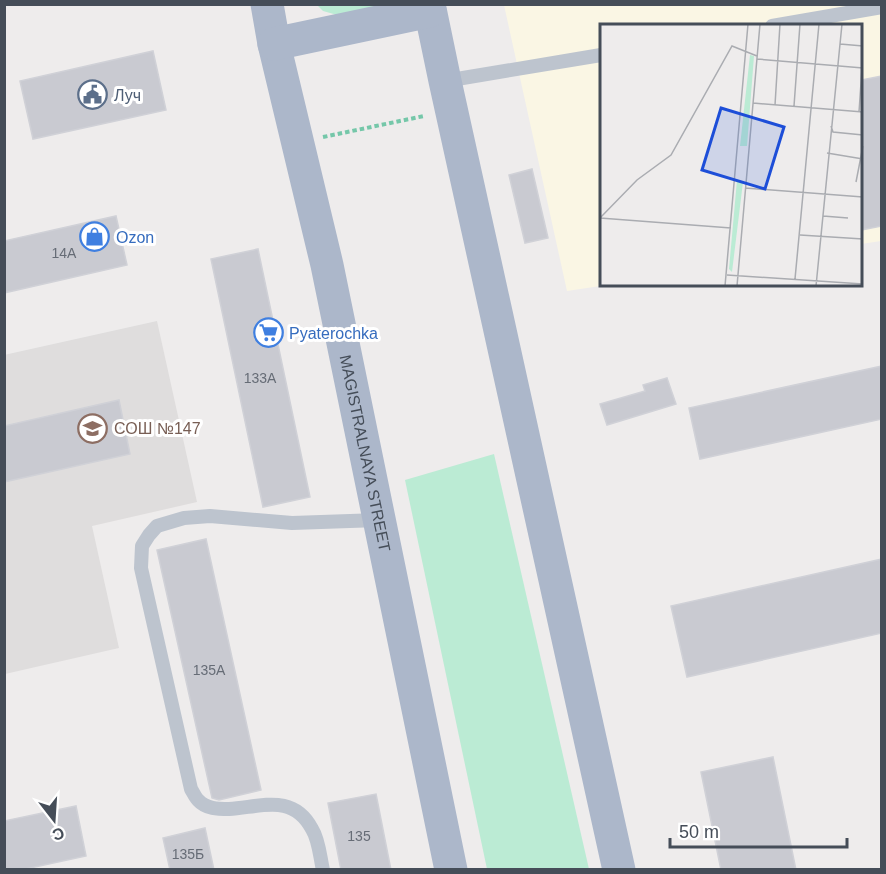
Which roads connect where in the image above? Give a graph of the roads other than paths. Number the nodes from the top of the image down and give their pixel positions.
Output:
1 (267, 4) edge
2 (882, 7) edge
3 (430, 8) edge
4 (784, 24) edge
5 (274, 44) junction
6 (600, 55) edge
7 (448, 96) junction
8 (379, 520) junction
9 (323, 870) edge
10 (451, 870) edge
11 (618, 870) edge

1 - 5 main road, MAGISTRALNAYA STREET
2 - 4 lane
3 - 5 main road
3 - 7 main road
5 - 8 main road, MAGISTRALNAYA STREET
6 - 7 lane
7 - 11 main road
8 - 9 lane
8 - 10 main road, MAGISTRALNAYA STREET

